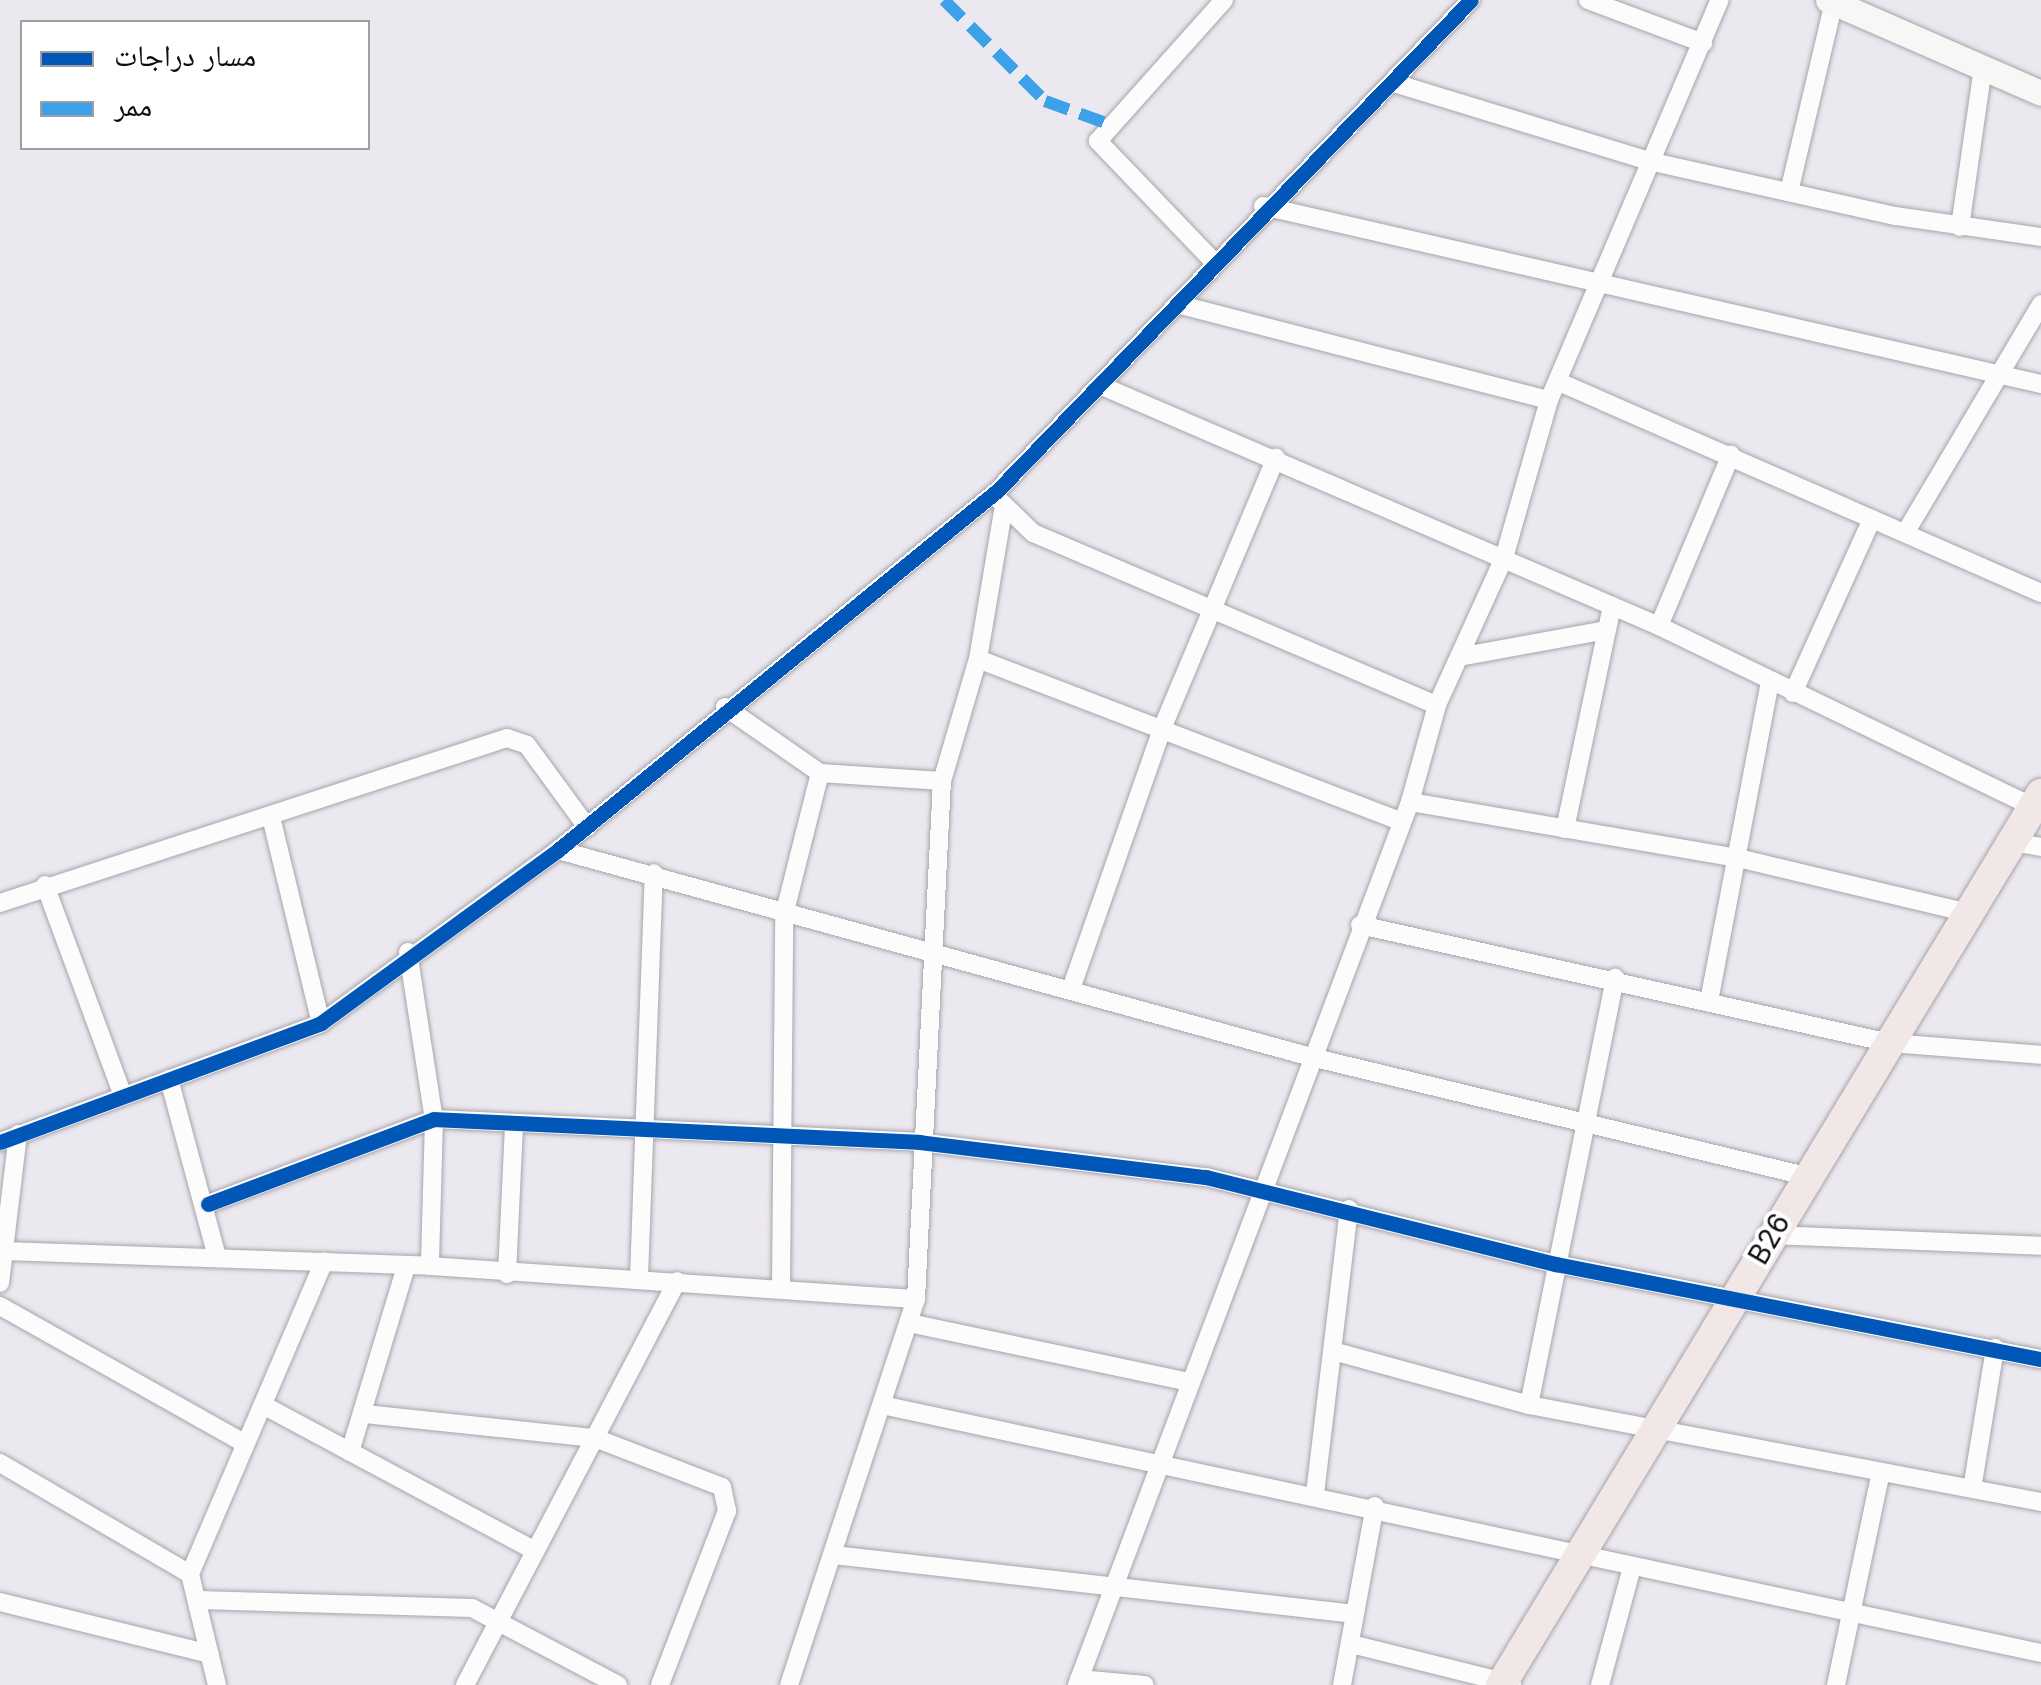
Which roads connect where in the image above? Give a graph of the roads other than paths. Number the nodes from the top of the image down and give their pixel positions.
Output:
1 (1224, 0) edge
2 (1471, 0) edge
3 (1588, 0) edge
4 (1720, 0) edge
5 (1831, 1) edge
6 (1703, 42) junction
7 (1983, 67) junction
8 (1394, 83) junction
9 (2039, 88) edge
10 (1653, 162) junction
11 (1789, 192) junction
12 (1263, 206) junction
13 (1960, 227) junction
14 (2041, 237) edge
15 (1214, 262) junction
16 (1604, 287) junction
17 (1176, 304) junction
18 (2041, 304) edge
19 (1994, 372) junction
20 (1559, 382) junction
21 (2041, 384) edge
22 (1102, 386) junction
23 (1549, 400) junction
24 (1731, 455) junction
25 (1276, 458) junction
26 (997, 491) junction
27 (1004, 511) junction
28 (1872, 518) junction
29 (1907, 530) junction
30 (1504, 558) junction
31 (2041, 593) edge
32 (1612, 606) junction
33 (1211, 613) junction
34 (1658, 626) junction
35 (1606, 630) junction
36 (1464, 656) junction
37 (978, 659) junction
38 (1770, 681) junction
39 (1792, 693) junction
40 (1437, 705) junction
41 (724, 706) junction
42 (1164, 724) junction
43 (820, 773) junction
44 (942, 781) junction
45 (2037, 801) edge
46 (1410, 802) junction
47 (271, 817) junction
48 (1401, 821) junction
49 (587, 827) junction
50 (1565, 829) junction
51 (2027, 844) edge
52 (558, 850) junction
53 (1738, 858) junction
54 (654, 873) junction
55 (45, 885) junction
56 (0, 903) edge
57 (1968, 914) junction
58 (784, 915) junction
59 (1360, 924) junction
60 (408, 952) junction
61 (936, 952) junction
62 (1616, 978) junction
63 (1071, 989) junction
64 (1710, 996) junction
65 (321, 1023) junction
66 (1890, 1042) junction
67 (2041, 1055) edge
68 (1311, 1057) junction
69 (169, 1079) junction
70 (122, 1093) junction
71 (434, 1119) junction
72 (514, 1125) junction
73 (1586, 1126) junction
74 (646, 1128) junction
75 (18, 1134) junction
76 (782, 1141) junction
77 (0, 1142) edge
78 (919, 1142) junction
79 (1806, 1176) junction
80 (1261, 1188) junction
81 (208, 1204) junction
82 (1349, 1209) junction
83 (1771, 1235) junction
84 (2041, 1246) edge
85 (6, 1250) junction
86 (217, 1257) junction
87 (324, 1262) junction
88 (1556, 1264) junction
89 (406, 1266) junction
90 (430, 1266) junction
91 (507, 1274) junction
92 (639, 1277) junction
93 (678, 1281) junction
94 (0, 1283) edge
95 (781, 1287) junction
96 (916, 1299) junction
97 (1734, 1300) junction
98 (0, 1306) edge
99 (909, 1323) junction
100 (1995, 1348) junction
101 (1332, 1350) junction
102 (2041, 1359) edge
103 (1190, 1382) junction
104 (262, 1405) junction
105 (882, 1405) junction
106 (1529, 1405) junction
107 (366, 1414) junction
108 (1655, 1428) junction
109 (595, 1438) junction
110 (242, 1442) junction
111 (350, 1452) junction
112 (1160, 1462) junction
113 (0, 1463) edge
114 (1880, 1477) junction
115 (1973, 1482) junction
116 (1315, 1494) junction
117 (2041, 1502) edge
118 (1375, 1506) junction
119 (535, 1552) junction
120 (834, 1555) junction
121 (1578, 1561) junction
122 (1631, 1571) junction
123 (190, 1574) junction
124 (1110, 1590) junction
125 (200, 1600) junction
126 (0, 1602) edge
127 (1355, 1614) junction
128 (1852, 1614) junction
129 (500, 1617) junction
130 (1351, 1644) junction
131 (2041, 1653) edge
132 (210, 1654) junction
133 (1078, 1682) edge
134 (1112, 1684) edge
135 (1507, 1684) edge
136 (217, 1685) edge
137 (465, 1685) edge
138 (618, 1685) edge
139 (660, 1685) edge
140 (789, 1685) edge
141 (1144, 1685) edge
142 (1342, 1685) edge
143 (1600, 1685) edge
144 (1836, 1685) edge

1 - 15 street
2 - 8 street
3 - 6 street
4 - 6 street
5 - 7 street
5 - 11 street
6 - 10 street
7 - 9 street
7 - 13 street
8 - 10 street
8 - 12 street
10 - 11 street
10 - 16 street
11 - 13 street
12 - 15 street
12 - 16 street
13 - 14 street
15 - 17 street
16 - 19 street
16 - 20 street
17 - 22 street
17 - 23 street
18 - 19 street
19 - 21 street
19 - 29 street
20 - 23 street
20 - 24 street
22 - 25 street
22 - 26 street
23 - 30 street
24 - 28 street
24 - 34 street
25 - 30 street
25 - 33 street
26 - 27 street
26 - 41 street
27 - 33 street
27 - 37 street
28 - 29 street
28 - 39 street
29 - 31 street
30 - 32 street
30 - 36 street
32 - 34 street
32 - 35 street
33 - 40 street
33 - 42 street
34 - 38 street
35 - 36 street
35 - 50 street
36 - 40 street
37 - 42 street
37 - 44 street
38 - 39 street
38 - 53 street
39 - 45 street
40 - 46 street
41 - 43 street
41 - 49 street
42 - 48 street
42 - 63 street
43 - 44 street
43 - 58 street
44 - 61 street
45 - 51 highway, B26
46 - 48 street
46 - 50 street
47 - 49 street
47 - 55 street
47 - 65 street
48 - 59 street
49 - 52 street
50 - 53 street
51 - 57 highway, B26
52 - 54 street
52 - 60 street
53 - 57 street
53 - 64 street
54 - 58 street
54 - 74 street
55 - 56 street
55 - 70 street
57 - 66 highway, B26
58 - 61 street
58 - 76 street
59 - 62 street
59 - 68 street
60 - 65 street
60 - 71 street
61 - 63 street
61 - 78 street
62 - 64 street
62 - 73 street
63 - 68 street
64 - 66 street
65 - 69 street
66 - 67 street
66 - 79 highway, B26
68 - 73 street
68 - 80 street
69 - 70 street
69 - 81 street
70 - 75 street
71 - 72 street
71 - 81 street
71 - 90 street
72 - 74 street
72 - 91 street
73 - 79 street
73 - 88 street
74 - 76 street
74 - 92 street
75 - 77 street
75 - 85 street
76 - 78 street
76 - 95 street
78 - 80 street
78 - 96 street
79 - 83 highway, B26
80 - 82 street
80 - 103 street
81 - 86 street
82 - 88 street
82 - 101 street
83 - 84 street
83 - 97 highway, B26
85 - 86 street
85 - 94 street
86 - 87 street
87 - 89 street
87 - 104 street
88 - 97 street
88 - 106 street
89 - 90 street
89 - 107 street
90 - 91 street
91 - 92 street
92 - 93 street
93 - 95 street
93 - 109 street
95 - 96 street
96 - 99 street
97 - 100 street
97 - 108 highway, B26
98 - 110 street
99 - 103 street
99 - 105 street
100 - 102 street
100 - 115 street
101 - 106 street
101 - 116 street
103 - 112 street
104 - 110 street
104 - 111 street
105 - 112 street
105 - 120 street
106 - 108 street
107 - 109 street
107 - 111 street
108 - 114 street
108 - 121 highway, B26
109 - 119 street
109 - 139 street
110 - 123 street
111 - 119 street
112 - 116 street
112 - 124 street
113 - 123 street
114 - 115 street
114 - 128 street
115 - 117 street
116 - 118 street
118 - 121 street
118 - 127 street
119 - 129 street
120 - 124 street
120 - 140 street
121 - 122 street
121 - 135 highway, B26
122 - 128 street
122 - 143 street
123 - 125 street
124 - 127 street
124 - 133 street
125 - 129 street
125 - 132 street
126 - 132 street
127 - 130 street
128 - 131 street
128 - 144 street
129 - 137 street
129 - 138 street
130 - 135 street
130 - 142 street
132 - 136 street
133 - 134 street
134 - 141 street

